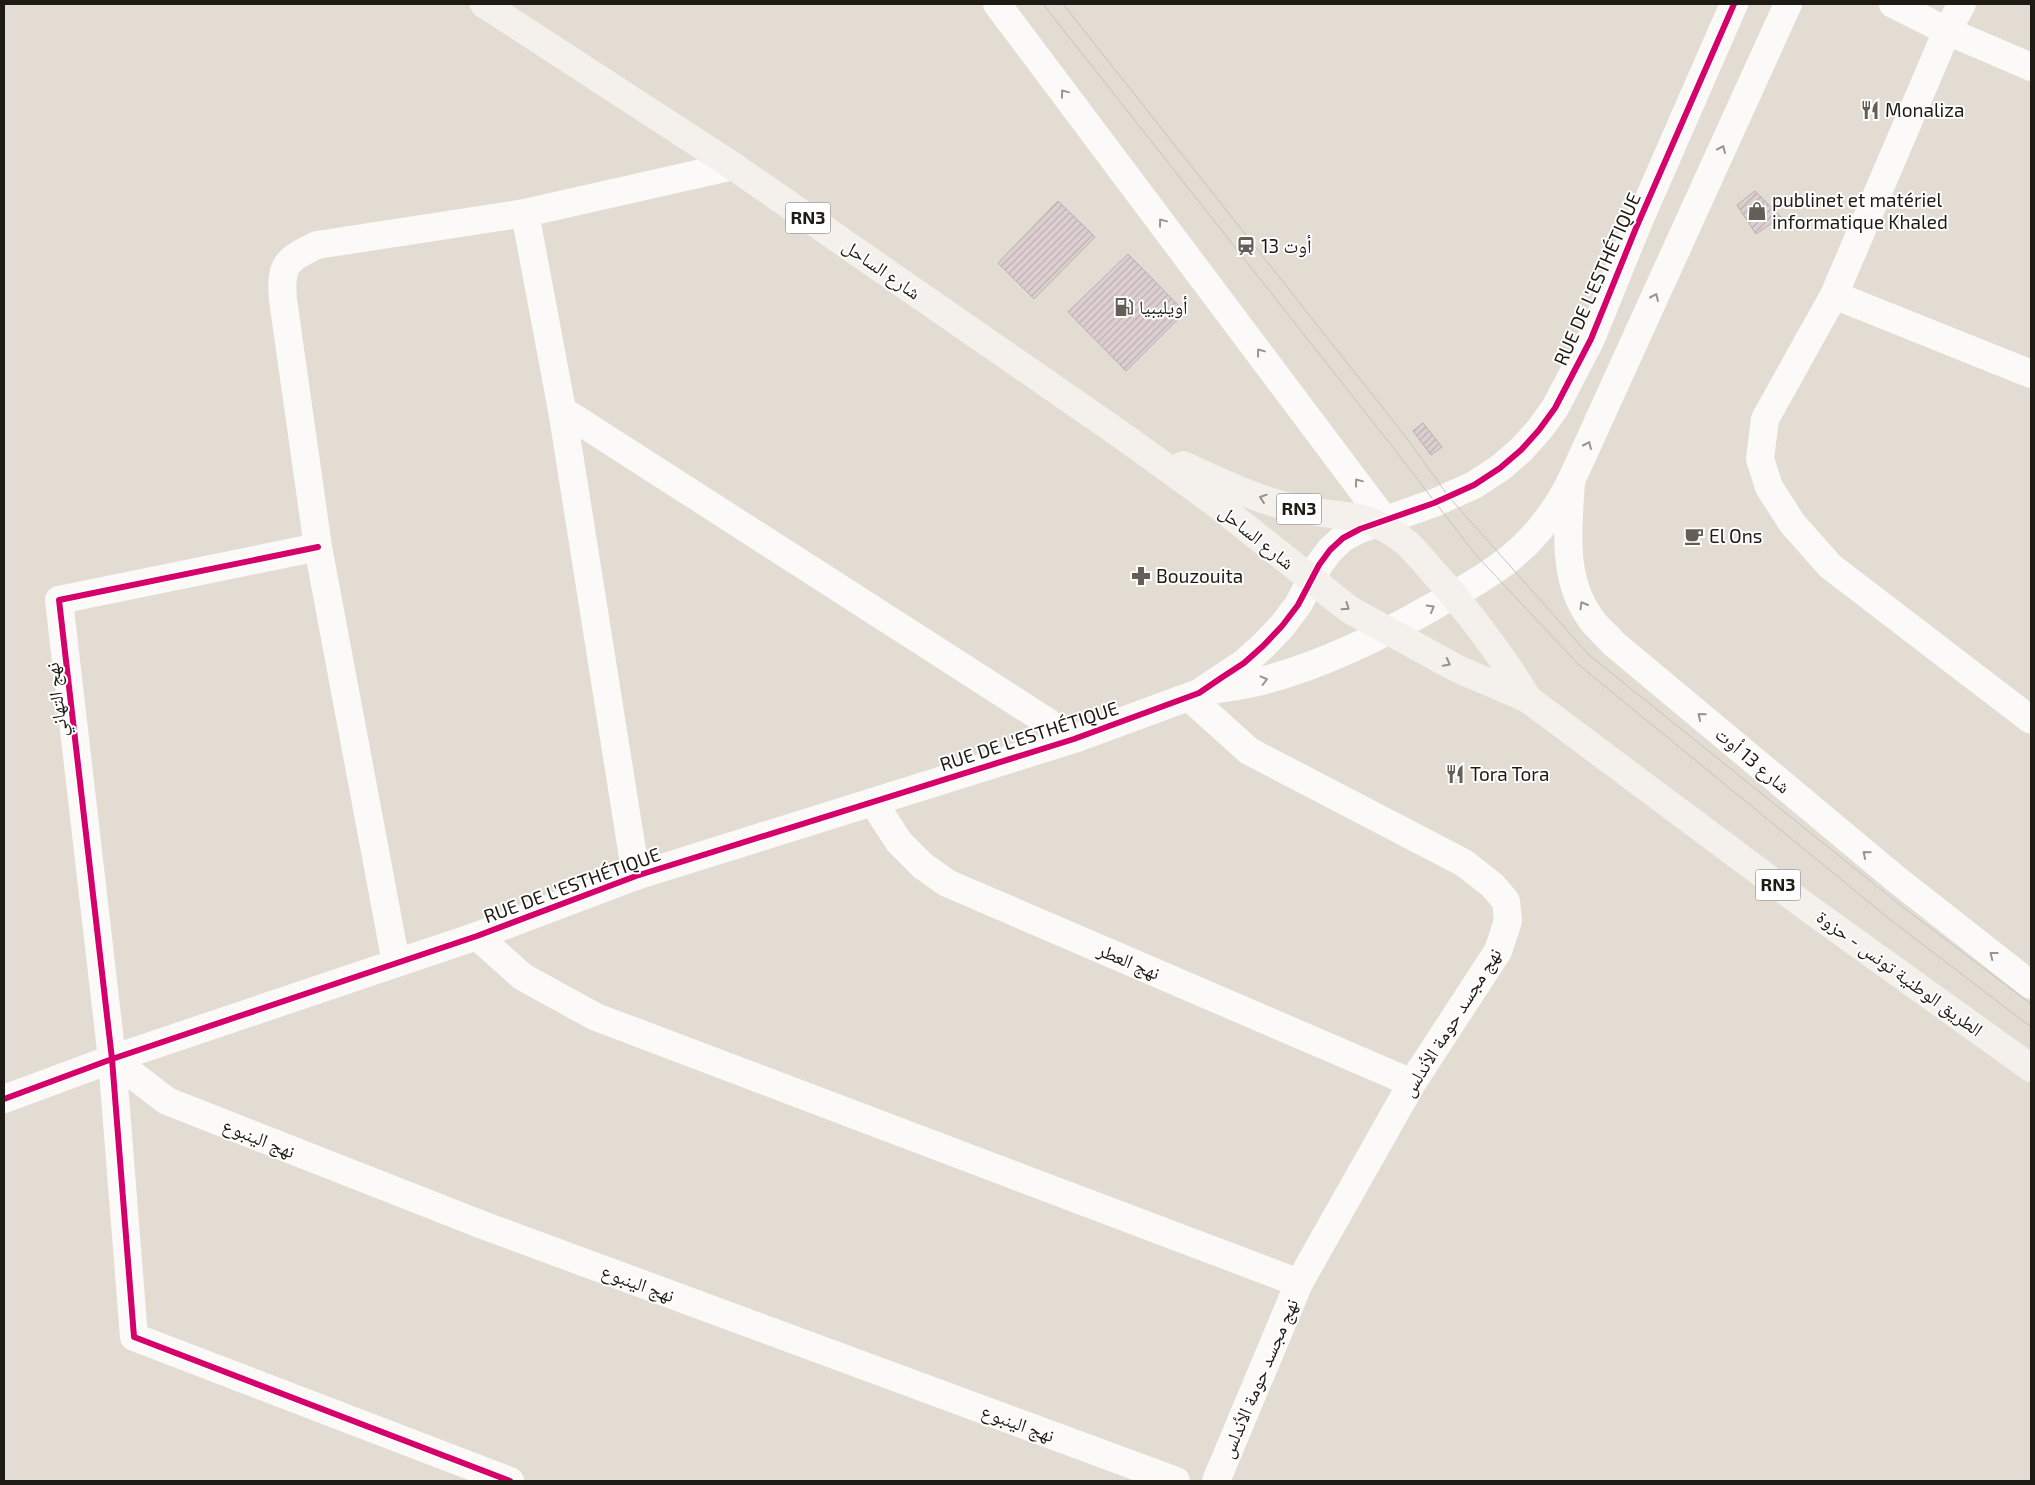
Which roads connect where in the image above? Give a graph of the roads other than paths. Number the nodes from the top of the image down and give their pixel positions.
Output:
1 (484, 4) edge
2 (997, 4) edge
3 (1734, 4) edge
4 (1788, 4) edge
5 (1893, 4) edge
6 (1962, 4) edge
7 (1947, 31) junction
8 (2031, 67) edge
9 (733, 166) junction
10 (525, 212) junction
11 (1834, 295) junction
12 (2031, 374) edge
13 (562, 410) junction
14 (1127, 439) junction
15 (1571, 481) junction
16 (1387, 526) junction
17 (318, 547) junction
18 (1311, 582) junction
19 (1454, 595) junction
20 (1388, 632) junction
21 (1194, 695) junction
22 (1528, 699) junction
23 (2031, 720) edge
24 (1074, 739) junction
25 (873, 802) junction
26 (636, 876) junction
27 (477, 936) junction
28 (396, 963) junction
29 (2031, 985) edge
30 (112, 1059) junction
31 (2031, 1068) edge
32 (1412, 1083) junction
33 (4, 1099) edge
34 (1299, 1283) junction
35 (510, 1481) edge
36 (1176, 1481) edge
37 (1216, 1481) edge

1 - 9 main road, شارع الساحل / RN3
16 -> 2 street
3 - 16 street, RUE DE L'ESTHÉTIQUE
15 -> 4 street, RUE DE L'ESTHÉTIQUE
5 - 7 street
6 - 7 street
7 - 8 street
7 - 11 street
9 - 10 street
9 - 14 main road, شارع الساحل / RN3
10 - 13 street
10 - 17 street
11 - 12 street
11 - 23 street
13 - 24 street
13 - 26 street
16 -> 14 main road, شارع الساحل / RN3
14 - 18 main road, شارع الساحل / RN3
15 - 19 street, RUE DE L'ESTHÉTIQUE
29 -> 15 street, شارع 13 أوت
16 - 18 street, RUE DE L'ESTHÉTIQUE
16 - 19 main road, شارع الساحل / RN3
17 - 28 street
17 - 30 street, نهج التهاني
18 -> 20 main road, شارع الساحل / RN3
18 - 21 street, RUE DE L'ESTHÉTIQUE
20 -> 19 street, RUE DE L'ESTHÉTIQUE
19 - 22 main road, الطريق الوطنية تونس - حزوة / RN3
21 -> 20 street, RUE DE L'ESTHÉTIQUE
20 -> 22 main road, الطريق الوطنية تونس - حزوة / RN3
21 - 24 street, RUE DE L'ESTHÉTIQUE
21 - 32 street, نهج مجسد حومة الأندلس
22 - 31 main road, الطريق الوطنية تونس - حزوة / RN3
24 - 25 street, RUE DE L'ESTHÉTIQUE
25 - 26 street, RUE DE L'ESTHÉTIQUE
25 - 32 street, نهج العطر
26 - 27 street, RUE DE L'ESTHÉTIQUE
27 - 28 street, RUE DE L'ESTHÉTIQUE
27 - 34 street
28 - 30 street, RUE DE L'ESTHÉTIQUE
30 - 33 street, RUE DE L'ESTHÉTIQUE
30 - 35 street
30 - 36 street, نهج الينبوع
32 - 34 street, نهج مجسد حومة الأندلس
34 - 37 street, نهج مجسد حومة الأندلس

